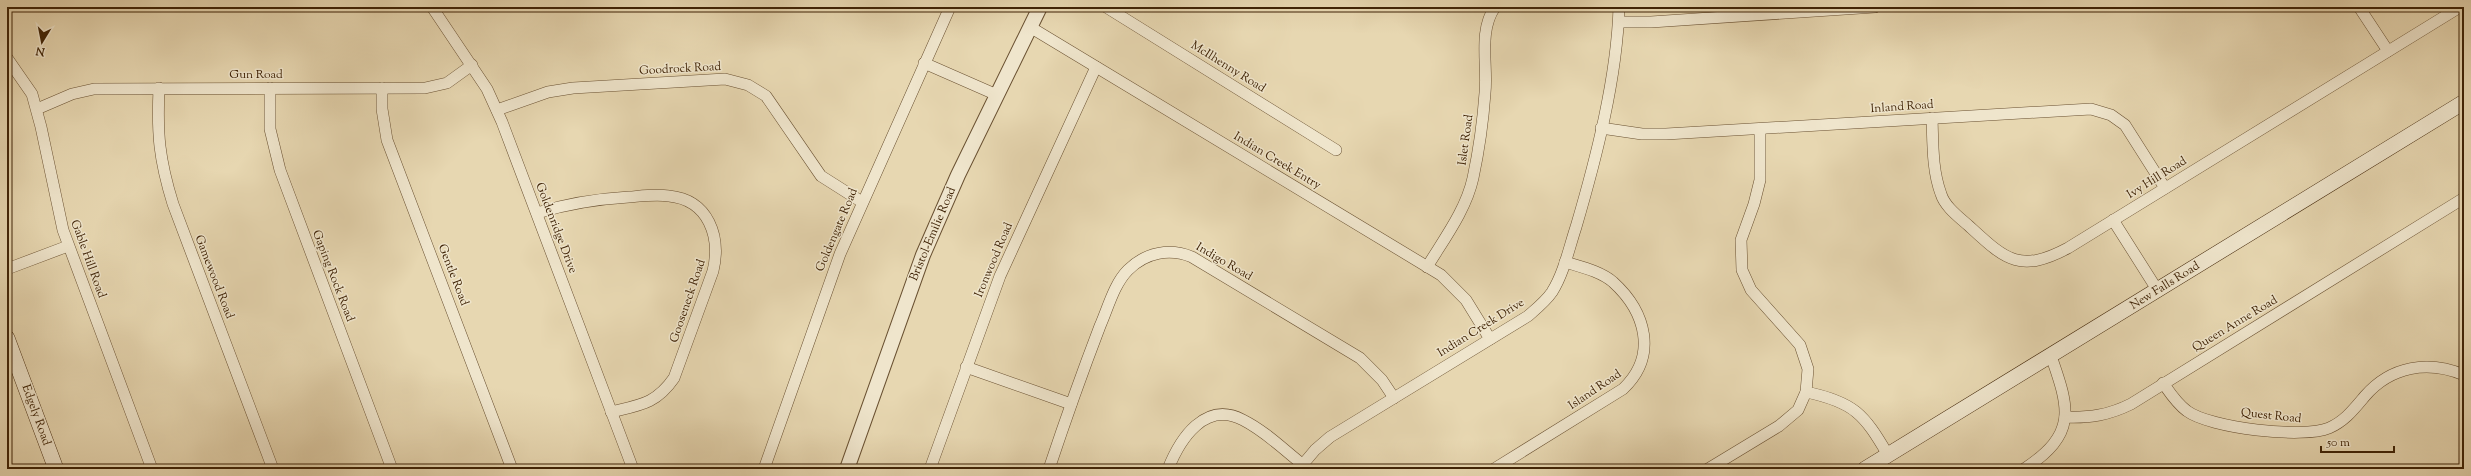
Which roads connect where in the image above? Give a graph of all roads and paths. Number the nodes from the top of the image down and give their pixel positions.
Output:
1 (432, 7) edge
2 (950, 7) edge
3 (1040, 7) edge
4 (1106, 7) edge
5 (1495, 7) edge
6 (1619, 7) edge
7 (1875, 7) edge
8 (2359, 7) edge
9 (2460, 7) edge
10 (1619, 22) junction
11 (1030, 27) junction
12 (2388, 51) junction
13 (7, 58) edge
14 (924, 63) junction
15 (472, 66) junction
16 (1096, 67) junction
17 (158, 88) junction
18 (270, 88) junction
19 (382, 88) junction
20 (997, 95) junction
21 (2464, 102) edge
22 (37, 109) junction
23 (497, 110) junction
24 (1932, 118) junction
25 (1601, 128) junction
26 (1760, 128) junction
27 (1336, 150) dead end
28 (2165, 188) junction
29 (2464, 198) edge
30 (862, 202) junction
31 (537, 213) junction
32 (2113, 220) junction
33 (68, 246) junction
34 (1565, 262) junction
35 (1427, 267) junction
36 (7, 269) edge
37 (2158, 291) junction
38 (7, 338) edge
39 (1490, 339) junction
40 (2051, 356) junction
41 (966, 366) junction
42 (2464, 375) edge
43 (2163, 383) junction
44 (1806, 392) junction
45 (1394, 398) junction
46 (1071, 404) junction
47 (611, 412) junction
48 (2065, 417) junction
49 (1888, 455) junction
50 (1301, 467) edge
51 (56, 469) edge
52 (152, 469) edge
53 (273, 469) edge
54 (392, 469) edge
55 (512, 469) edge
56 (633, 469) edge
57 (764, 469) edge
58 (847, 469) edge
59 (930, 469) edge
60 (1049, 469) edge
61 (1168, 469) edge
62 (1494, 469) edge
63 (1708, 469) edge
64 (1865, 469) edge
65 (2024, 469) edge

1 - 15 street, Goldenridge Drive
2 - 14 street, Goldengate Road
3 - 11 street, Bristol-Emilie Road
4 - 27 street, McIlhenny Road
5 - 35 street, Islet Road
6 - 10 street, Indian Creek Drive
7 - 10 street
8 - 12 street
9 - 12 street, Ivy Hill Road
10 - 25 street, Indian Creek Drive
11 - 16 street, Indian Creek Entry
11 - 20 street, Bristol-Emilie Road
12 - 28 street, Ivy Hill Road
13 - 22 street, Gable Hill Road
14 - 20 street
14 - 30 street, Goldengate Road
15 - 19 street, Gun Road
15 - 23 street, Goldenridge Drive
16 - 35 street, Indian Creek Entry
16 - 41 street, Ironwood Road
17 - 18 street, Gun Road
17 - 22 street, Gun Road
17 - 53 street, Gamewood Road
18 - 19 street, Gun Road
18 - 54 street, Gaping Rock Road
19 - 55 street, Gentle Road
20 - 58 street, Bristol-Emilie Road
21 - 37 main road, New Falls Road
22 - 33 street, Gable Hill Road
23 - 30 street, Goodrock Road
23 - 31 street, Goldenridge Drive
24 - 26 street, Inland Road
24 - 28 street, Inland Road
24 - 32 street, Ivy Hill Road
25 - 26 street, Inland Road
25 - 34 street, Indian Creek Drive
26 - 44 street
28 - 32 street, Ivy Hill Road
29 - 43 street, Queen Anne Road
30 - 57 street, Goldengate Road
31 - 47 street, Goldenridge Drive
31 - 47 street, Gooseneck Road
32 - 37 street
33 - 36 street
33 - 52 street, Gable Hill Road
34 - 39 street, Indian Creek Drive
34 - 62 street, Island Road
35 - 39 street, Indian Creek Entry
37 - 40 main road, New Falls Road
38 - 51 main road, Edgely Road
39 - 45 street, Indian Creek Drive
40 - 48 street
40 - 49 main road, New Falls Road
41 - 46 street
41 - 59 street, Ironwood Road
42 - 43 street, Quest Road
43 - 48 street, Queen Anne Road
44 - 49 street
44 - 63 street
45 - 46 street, Indigo Road
45 - 50 street, Indian Creek Drive
46 - 60 street, Indigo Road
47 - 56 street, Goldenridge Drive
48 - 65 street
49 - 64 main road, New Falls Road
50 - 61 street

